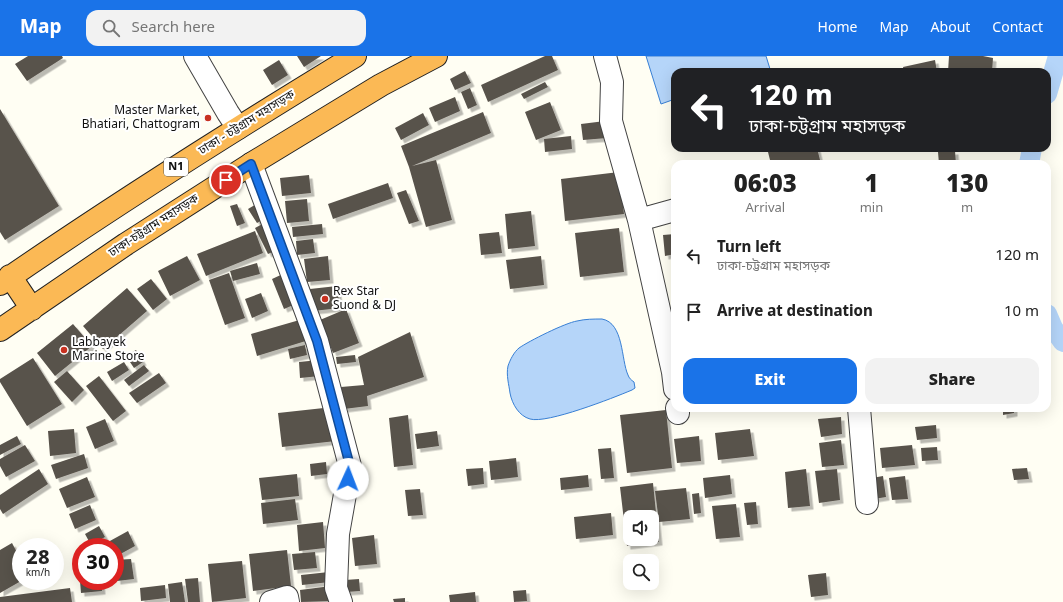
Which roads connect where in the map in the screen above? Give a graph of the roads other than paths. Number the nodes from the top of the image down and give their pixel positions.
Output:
1 (195, 56) edge
2 (356, 56) edge
3 (436, 56) edge
4 (605, 56) edge
5 (238, 128) junction
6 (251, 164) junction
7 (671, 211) edge
8 (639, 220) junction
9 (5, 280) edge
10 (32, 309) junction
11 (0, 330) edge
12 (671, 363) edge
13 (859, 412) edge
14 (867, 503) dead end
15 (271, 602) edge
16 (288, 602) edge
17 (341, 602) edge

1 - 5 street
2 - 5 highway, ঢাকা - চট্টগ্রাম মহাসড়ক / N1
3 - 6 highway, ঢাকা-চট্টগ্রাম মহাসড়ক
4 - 8 street
5 - 9 highway, ঢাকা - চট্টগ্রাম মহাসড়ক / N1
6 - 10 highway, ঢাকা-চট্টগ্রাম মহাসড়ক
6 - 17 street
7 - 8 street
8 - 12 street
9 - 10 highway
10 - 11 highway, ঢাকা-চট্টগ্রাম মহাসড়ক
13 - 14 street
15 - 16 street

